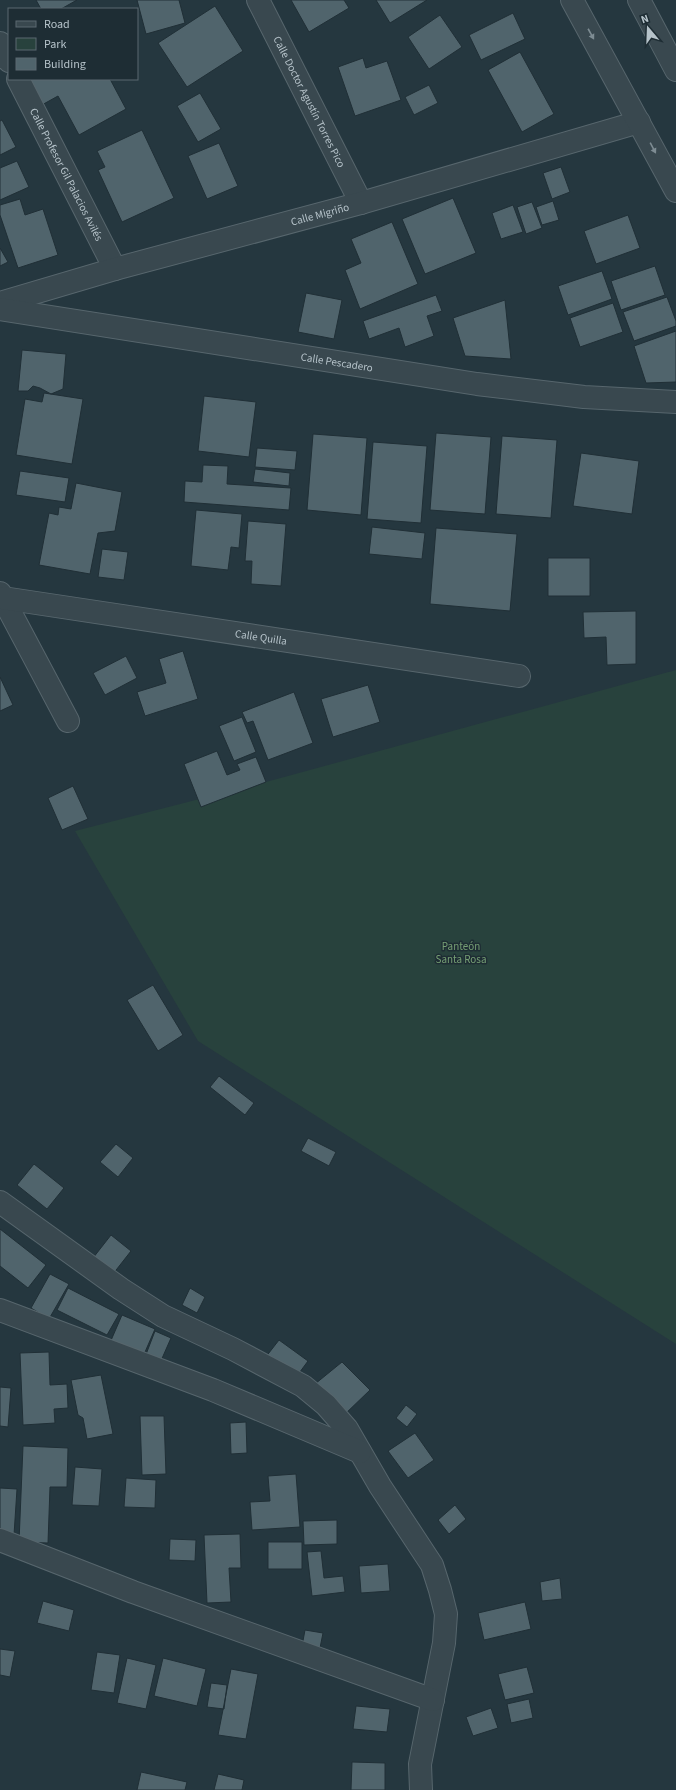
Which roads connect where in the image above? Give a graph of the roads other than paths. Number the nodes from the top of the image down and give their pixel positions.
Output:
1 (258, 0) edge
2 (572, 0) edge
3 (639, 0) edge
4 (0, 43) edge
5 (8, 59) edge
6 (676, 70) edge
7 (19, 80) edge
8 (639, 122) junction
9 (676, 191) edge
10 (361, 203) junction
11 (115, 269) junction
12 (0, 303) edge
13 (0, 309) edge
14 (676, 402) edge
15 (1, 596) edge
16 (519, 676) dead end
17 (68, 721) dead end
18 (0, 1202) edge
19 (0, 1310) edge
20 (360, 1452) junction
21 (0, 1540) edge
22 (433, 1700) junction
23 (421, 1790) edge

1 - 10 street, Calle Doctor Agustín Torres Pico
2 -> 8 street
3 - 6 street
4 - 5 street
7 - 11 street, Calle Profesor Gil Palacios Avilés
8 -> 9 street
8 - 10 street, Calle Migriño
10 - 11 street, Calle Migriño
11 - 12 street, Calle Migriño
13 - 14 street, Calle Pescadero
15 - 16 street, Calle Quilla
15 - 17 street
18 - 20 street
19 - 20 street
20 - 22 street
21 - 22 street
22 - 23 street

